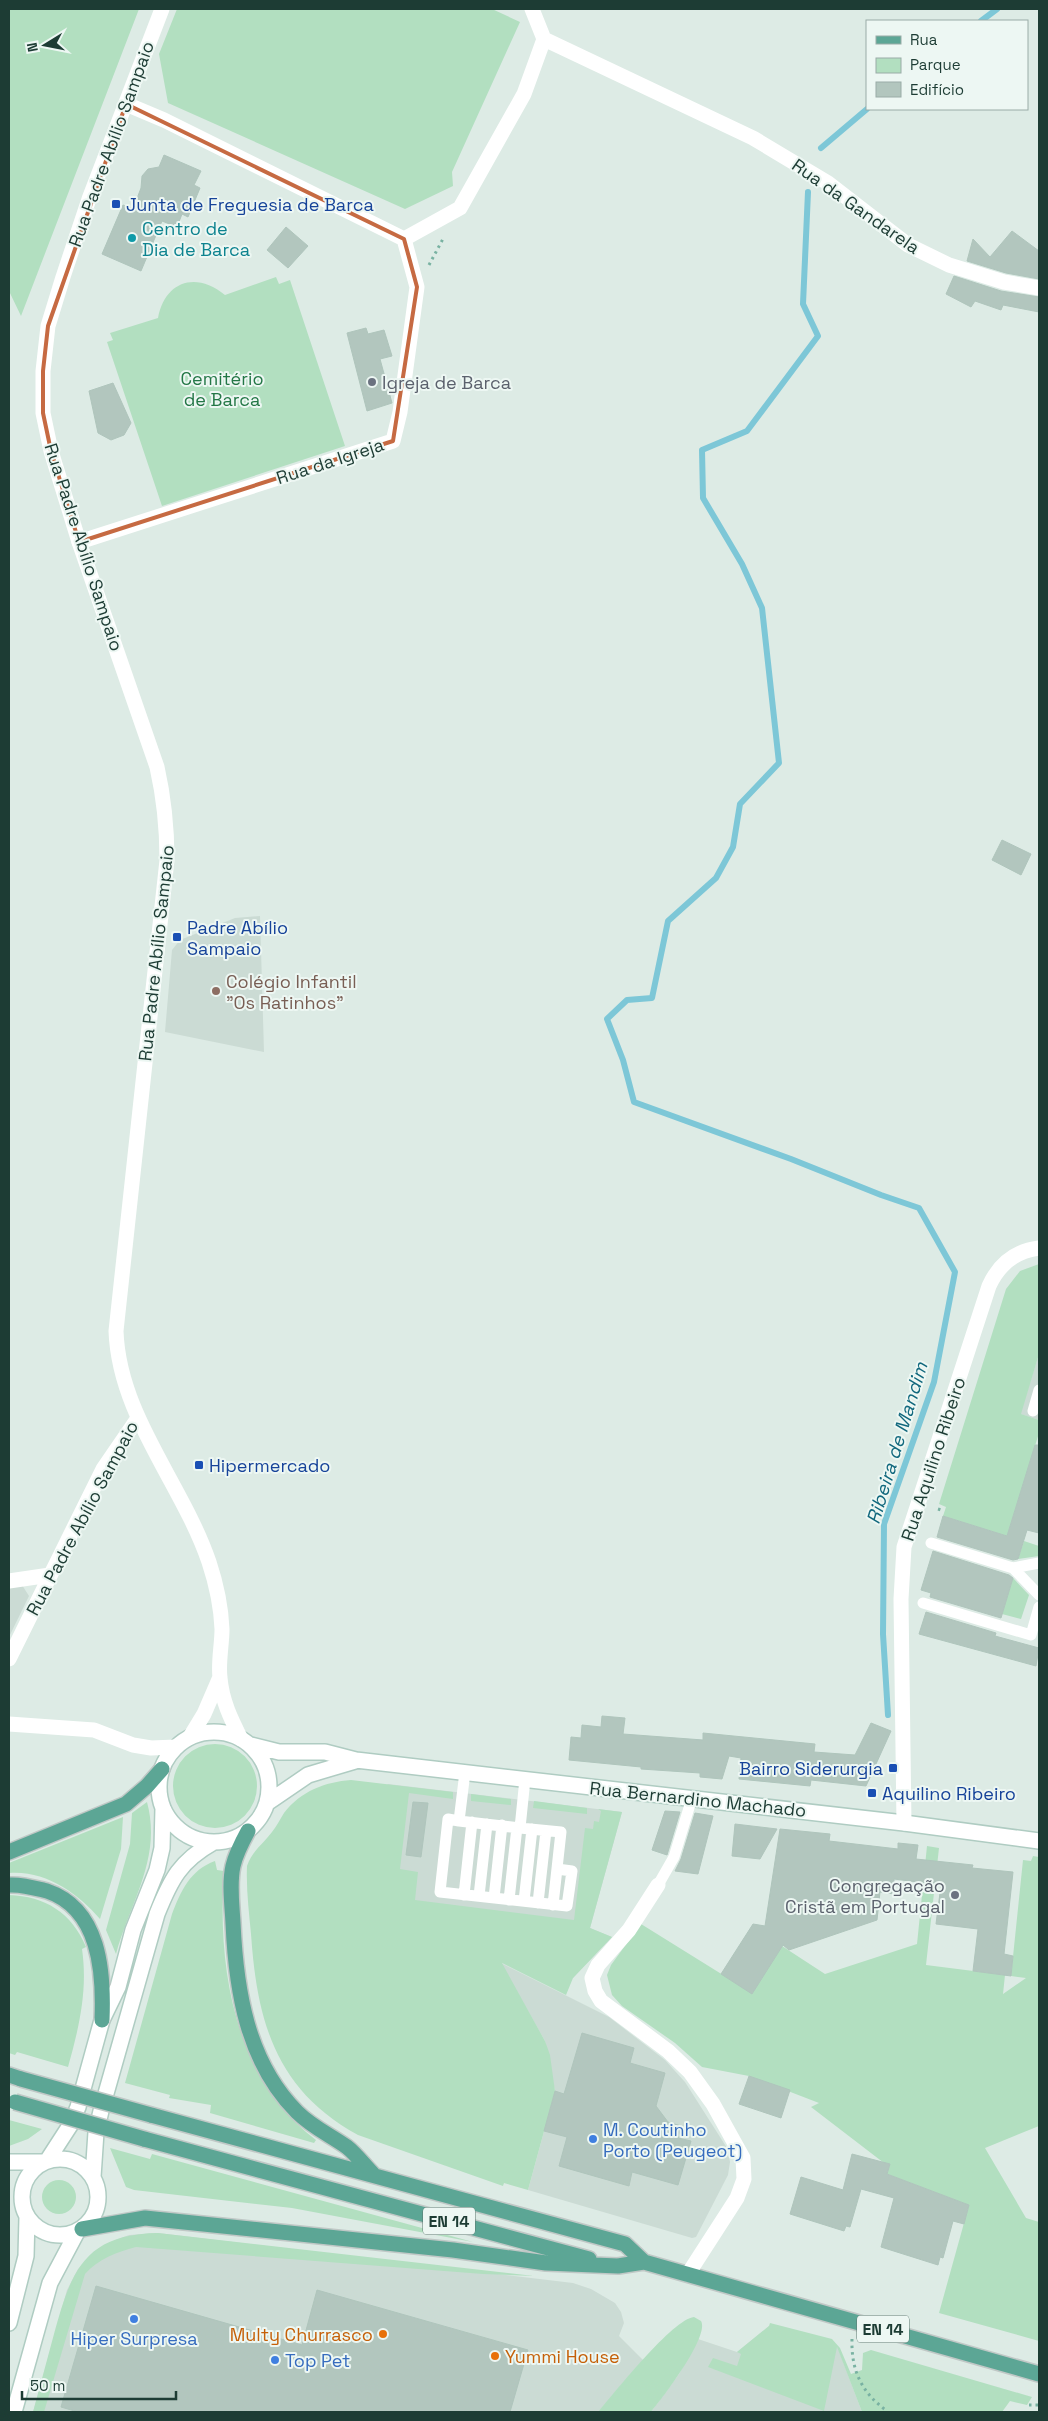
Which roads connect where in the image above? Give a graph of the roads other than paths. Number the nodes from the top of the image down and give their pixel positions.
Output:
1 (162, 9) edge
2 (532, 9) edge
3 (544, 40) junction
4 (126, 104) junction
5 (404, 239) junction
6 (1039, 288) edge
7 (79, 542) junction
8 (1039, 1248) edge
9 (1039, 1390) edge
10 (1033, 1411) dead end
11 (138, 1418) junction
12 (931, 1543) dead end
13 (1039, 1563) edge
14 (1013, 1568) junction
15 (50, 1575) junction
16 (9, 1581) edge
17 (1039, 1595) edge
18 (923, 1603) dead end
19 (1039, 1606) edge
20 (9, 1658) edge
21 (220, 1677) junction
22 (9, 1724) edge
23 (190, 1737) junction
24 (246, 1742) junction
25 (176, 1747) junction
26 (356, 1760) junction
27 (162, 1769) junction
28 (465, 1772) junction
29 (525, 1779) junction
30 (692, 1798) junction
31 (267, 1803) junction
32 (163, 1808) junction
33 (459, 1821) junction
34 (472, 1822) junction
35 (904, 1823) junction
36 (487, 1824) junction
37 (502, 1825) junction
38 (518, 1827) junction
39 (532, 1829) junction
40 (546, 1830) junction
41 (248, 1831) junction
42 (1039, 1840) edge
43 (214, 1842) junction
44 (9, 1852) edge
45 (658, 1885) joint
46 (9, 1886) edge
47 (464, 1895) junction
48 (479, 1896) junction
49 (494, 1898) junction
50 (509, 1900) junction
51 (524, 1902) junction
52 (538, 1903) junction
53 (102, 2020) junction
54 (15, 2077) edge
55 (12, 2101) edge
56 (46, 2161) junction
57 (9, 2162) edge
58 (374, 2176) junction
59 (93, 2177) junction
60 (9, 2196) edge
61 (24, 2212) junction
62 (80, 2230) junction
63 (644, 2262) junction
64 (618, 2266) junction
65 (688, 2274) junction
66 (9, 2323) edge
67 (1039, 2374) edge
68 (14, 2412) edge

1 - 4 street, Rua Padre Abílio Sampaio
2 - 3 street
3 - 5 street
3 - 6 street, Rua da Gandarela
4 - 5 street
4 - 7 street, Rua Padre Abílio Sampaio
5 - 7 street, Rua da Igreja
7 - 11 street, Rua Padre Abílio Sampaio
8 - 35 street, Rua Aquilino Ribeiro
9 - 10 lane
11 - 15 street, Rua Padre Abílio Sampaio
11 - 21 street
12 - 14 lane
13 - 14 lane
14 - 17 lane
15 - 16 street
15 - 20 street, Rua Padre Abílio Sampaio
18 - 19 lane
21 - 23 street
21 - 24 street
22 - 25 street
23 - 24 street
23 - 25 street
24 - 26 street, Rua Bernardino Machado
24 - 31 street
25 - 27 street
26 - 28 street, Rua Bernardino Machado
26 - 31 street, Rua Bernardino Machado
27 - 32 street
27 - 44 main road
28 - 29 street, Rua Bernardino Machado
28 - 33 lane
29 - 30 street, Rua Bernardino Machado
29 - 38 lane
30 - 35 street, Rua Bernardino Machado
30 - 45 lane
31 - 41 street
32 - 43 street
32 - 53 street
33 - 34 lane
33 - 47 lane
34 - 36 lane
34 - 47 lane
35 - 42 street, Rua Bernardino Machado
36 - 37 lane
36 - 48 lane
37 - 38 lane
37 - 49 lane
38 - 39 lane
38 - 50 lane
39 - 40 lane
39 - 51 lane
40 - 52 lane
40 - 52 lane
41 - 43 street
41 - 58 main road
43 - 59 street
45 - 65 street
46 - 53 main road
47 - 48 lane
48 - 49 lane
49 - 50 lane
50 - 51 lane
51 - 52 lane
53 - 56 street
54 - 58 main road, EN 14, bridge
55 - 64 main road, EN 14, bridge
56 - 57 street
56 - 59 street
56 - 61 street
58 - 63 main road, EN 14
59 - 62 street
60 - 61 street
61 - 62 street
61 - 66 street
62 - 64 main road
62 - 68 street
63 - 64 main road, EN 14
63 - 65 main road, EN 14
65 - 67 main road, EN 14

